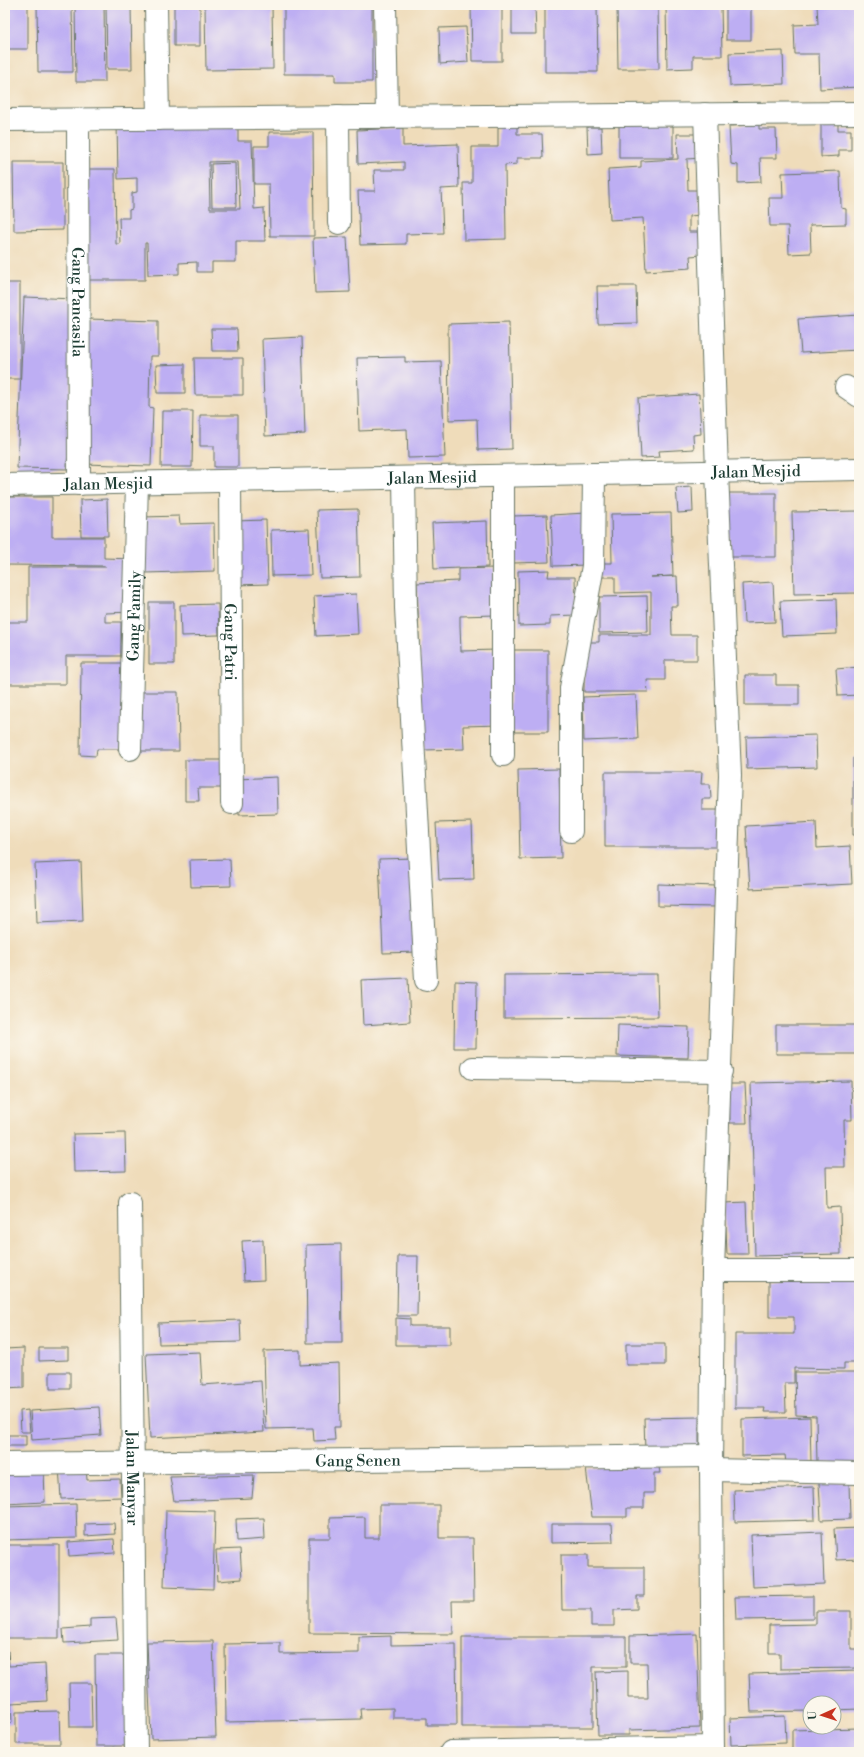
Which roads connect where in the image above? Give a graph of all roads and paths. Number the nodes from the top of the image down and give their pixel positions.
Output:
1 (156, 5) edge
2 (386, 5) edge
3 (859, 113) edge
4 (705, 114) junction
5 (338, 117) junction
6 (387, 117) junction
7 (158, 118) junction
8 (5, 120) edge
9 (78, 120) junction
10 (339, 223) dead end
11 (859, 469) edge
12 (717, 472) junction
13 (594, 474) junction
14 (503, 476) junction
15 (404, 478) junction
16 (230, 481) junction
17 (137, 483) junction
18 (79, 484) junction
19 (5, 485) edge
20 (130, 749) dead end
21 (503, 755) dead end
22 (232, 803) dead end
23 (571, 831) dead end
24 (426, 980) dead end
25 (472, 1068) dead end
26 (720, 1071) junction
27 (130, 1203) dead end
28 (713, 1270) junction
29 (859, 1270) edge
30 (133, 1462) junction
31 (711, 1463) junction
32 (5, 1464) edge
33 (859, 1473) edge
34 (713, 1750) edge
35 (136, 1752) edge
36 (451, 1752) edge

1 - 7 street
2 - 6 street
3 - 4 street
4 - 6 street
4 - 12 street
5 - 6 street
5 - 7 street
5 - 10 street
7 - 9 street
8 - 9 street
9 - 18 street, Gang Pancasila
11 - 12 street, Jalan Mesjid
12 - 13 street, Jalan Mesjid
12 - 26 street
13 - 14 street, Jalan Mesjid
13 - 23 street
14 - 15 street, Jalan Mesjid
14 - 21 street
15 - 16 street, Jalan Mesjid
15 - 24 street
16 - 17 street, Jalan Mesjid
16 - 22 street, Gang Patri
17 - 18 street, Jalan Mesjid
17 - 20 street, Gang Family
18 - 19 street, Jalan Mesjid
25 - 26 street
26 - 28 street
27 - 30 street, Jalan Manyar
28 - 29 street
28 - 31 street
30 - 31 street, Gang Senen
30 - 32 street, Gang Senen
30 - 35 street, Jalan Manyar
31 - 33 street, Gang Senen
31 - 34 street
34 - 36 street

